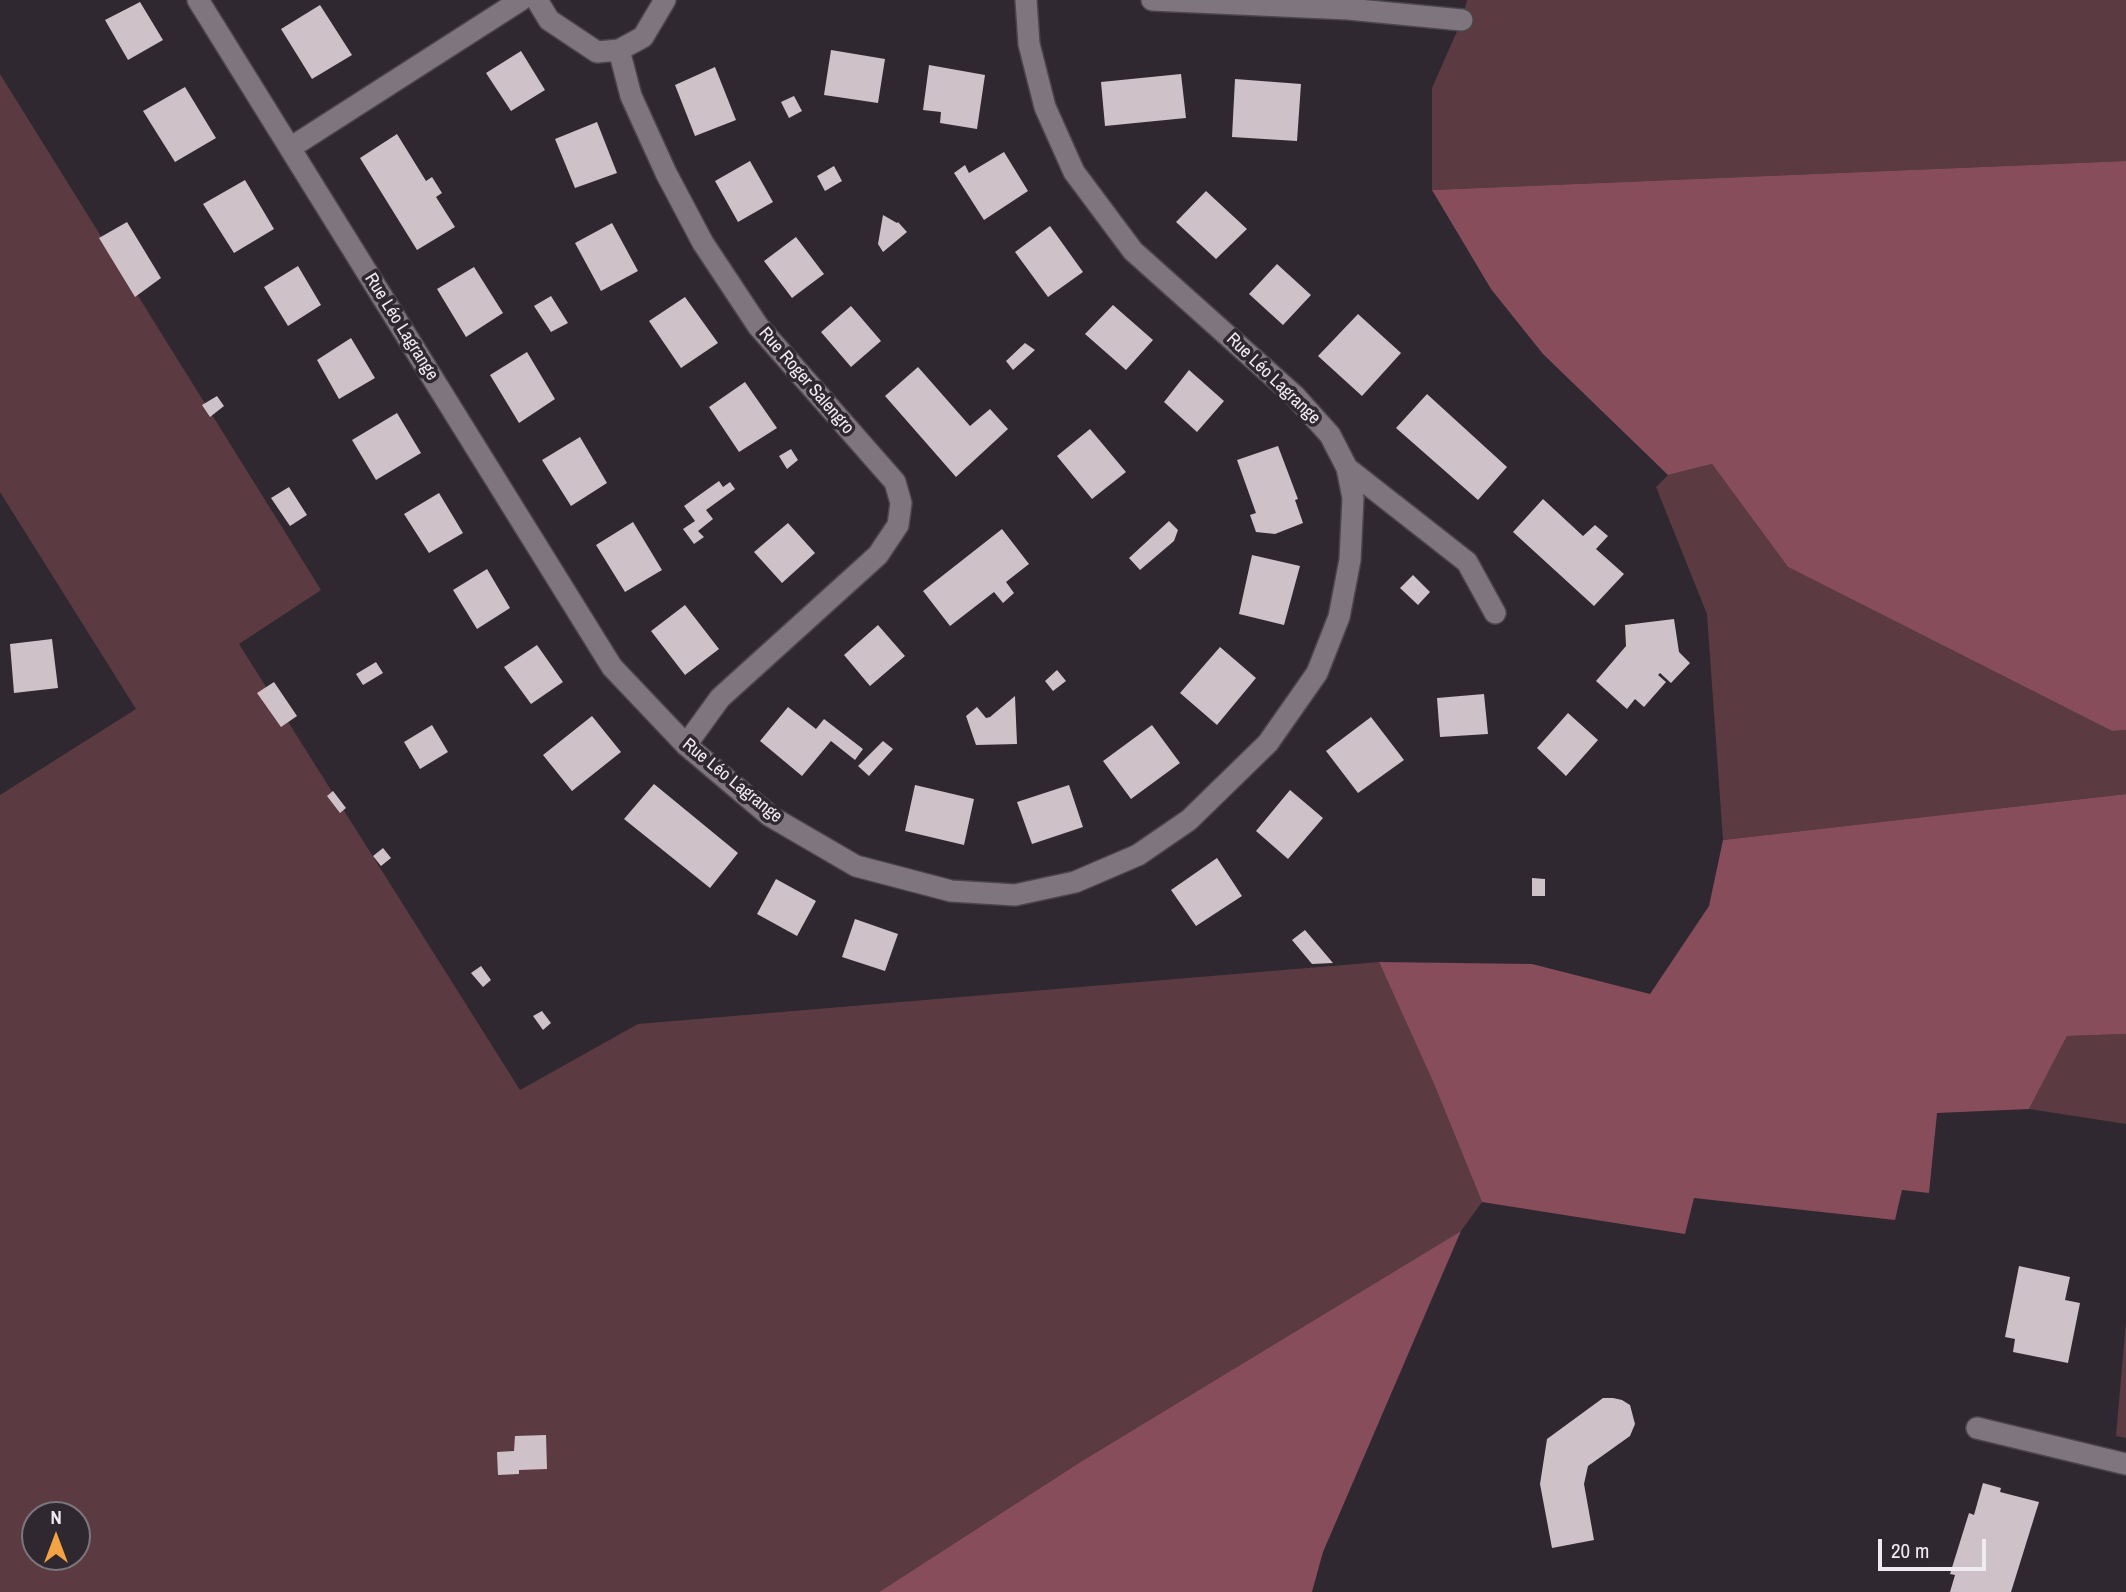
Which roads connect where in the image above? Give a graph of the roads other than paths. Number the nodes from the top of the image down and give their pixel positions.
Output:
1 (198, 0) edge
2 (521, 0) edge
3 (537, 0) edge
4 (665, 0) edge
5 (1026, 0) edge
6 (1152, 0) edge
7 (1462, 20) dead end
8 (619, 50) junction
9 (290, 148) junction
10 (1347, 468) junction
11 (1495, 612) dead end
12 (685, 745) junction
13 (1978, 1428) dead end
14 (2126, 1464) edge

1 - 9 street, Rue Léo Lagrange
2 - 9 street
3 - 8 street
4 - 8 street
5 - 10 street, Rue Léo Lagrange
6 - 7 street
8 - 12 street, Rue Roger Salengro
9 - 12 street, Rue Léo Lagrange
10 - 11 street
10 - 12 street, Rue Léo Lagrange
13 - 14 street

